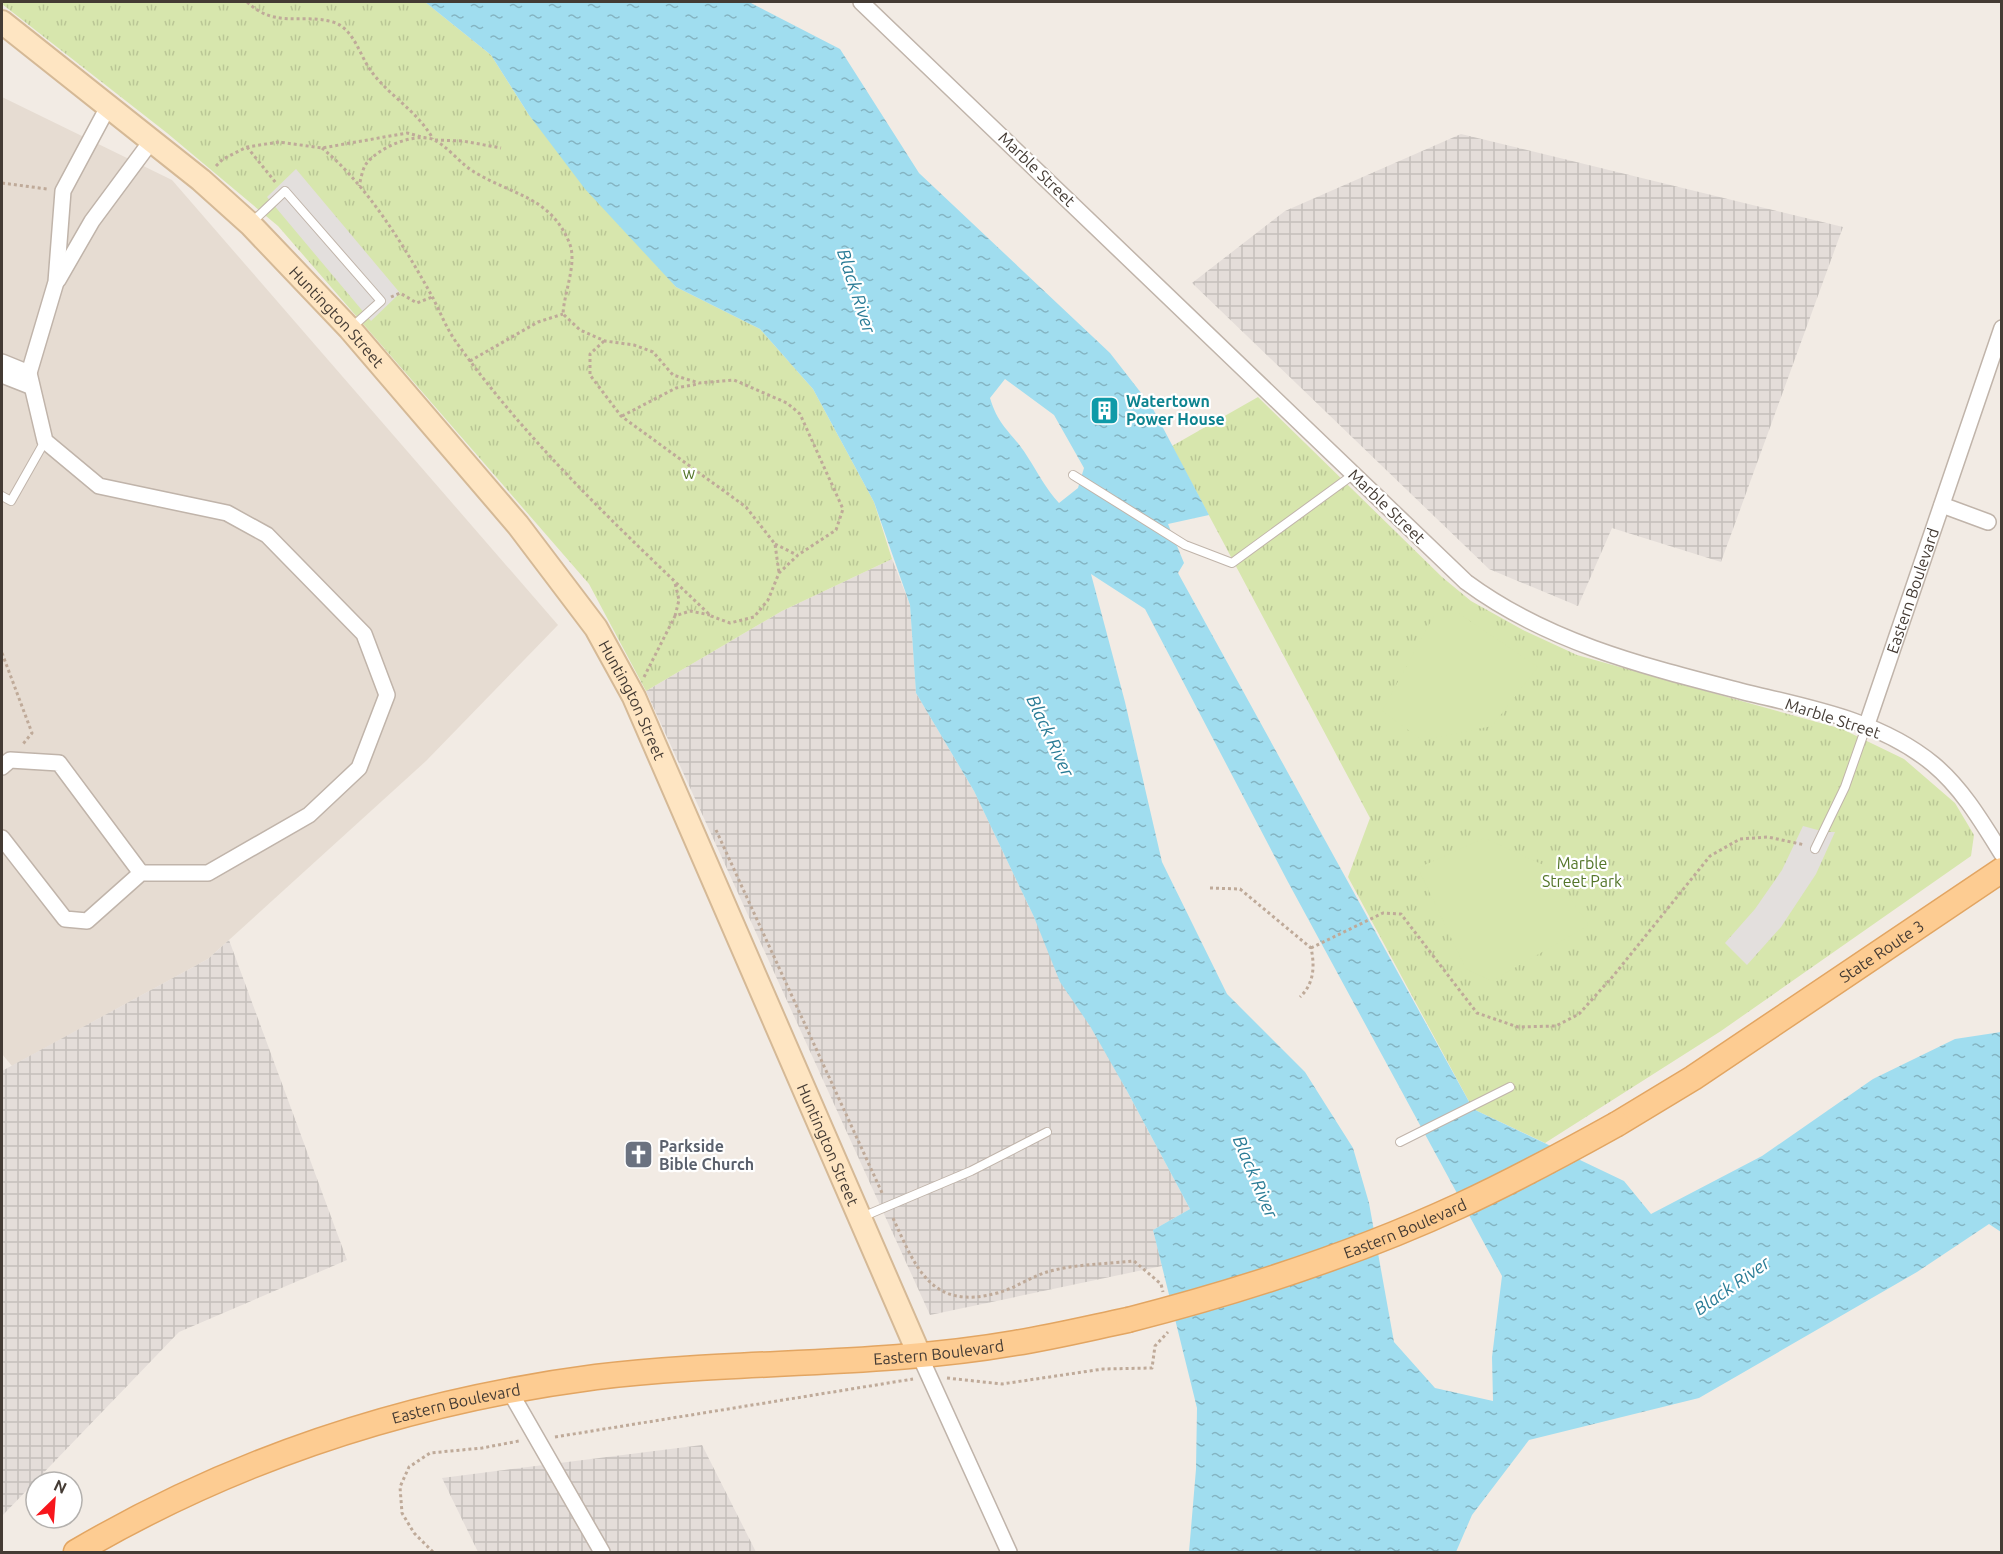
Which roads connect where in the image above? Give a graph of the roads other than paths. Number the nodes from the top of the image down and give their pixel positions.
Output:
1 (861, 2) edge
2 (2, 22) edge
3 (109, 105) junction
4 (152, 140) junction
5 (250, 224) junction
6 (56, 282) junction
7 (2001, 328) edge
8 (350, 329) junction
9 (2, 362) edge
10 (2, 375) edge
11 (29, 379) junction
12 (45, 441) junction
13 (1354, 474) junction
14 (1073, 475) dead end
15 (2, 496) edge
16 (1942, 506) junction
17 (1988, 522) dead end
18 (1866, 727) junction
19 (6, 764) edge
20 (2, 838) edge
21 (1815, 849) road end
22 (2001, 854) edge
23 (2001, 870) edge
24 (141, 873) junction
25 (1763, 1031) joint
26 (1510, 1087) dead end
27 (1047, 1132) dead end
28 (1400, 1142) dead end
29 (861, 1218) junction
30 (920, 1354) junction
31 (509, 1390) junction
32 (76, 1552) edge
33 (602, 1552) edge
34 (1009, 1552) edge

1 - 13 street, Marble Street
2 - 3 street, Huntington Street
3 - 4 street, Huntington Street
3 - 6 street
4 - 5 street, Huntington Street
4 - 6 street
5 - 8 street, Huntington Street
5 - 8 lane
6 - 11 street
7 - 16 street, Eastern Boulevard
8 - 29 street, Huntington Street
9 - 11 street
10 - 11 street
11 - 12 street
12 - 15 lane
12 - 24 street
13 - 14 lane
13 - 18 street, Marble Street
16 - 17 street
16 - 18 street, Eastern Boulevard
18 - 21 lane, Eastern Boulevard
18 - 22 street, Marble Street
19 - 24 street
20 - 24 street
23 - 25 main road, State Route 3
25 - 30 main road, Eastern Boulevard, bridge
26 - 28 lane
27 - 29 lane
29 - 30 street, Huntington Street
30 - 31 main road, Eastern Boulevard
30 - 34 street, Huntington Street
31 - 32 main road, Eastern Boulevard
31 - 33 street

